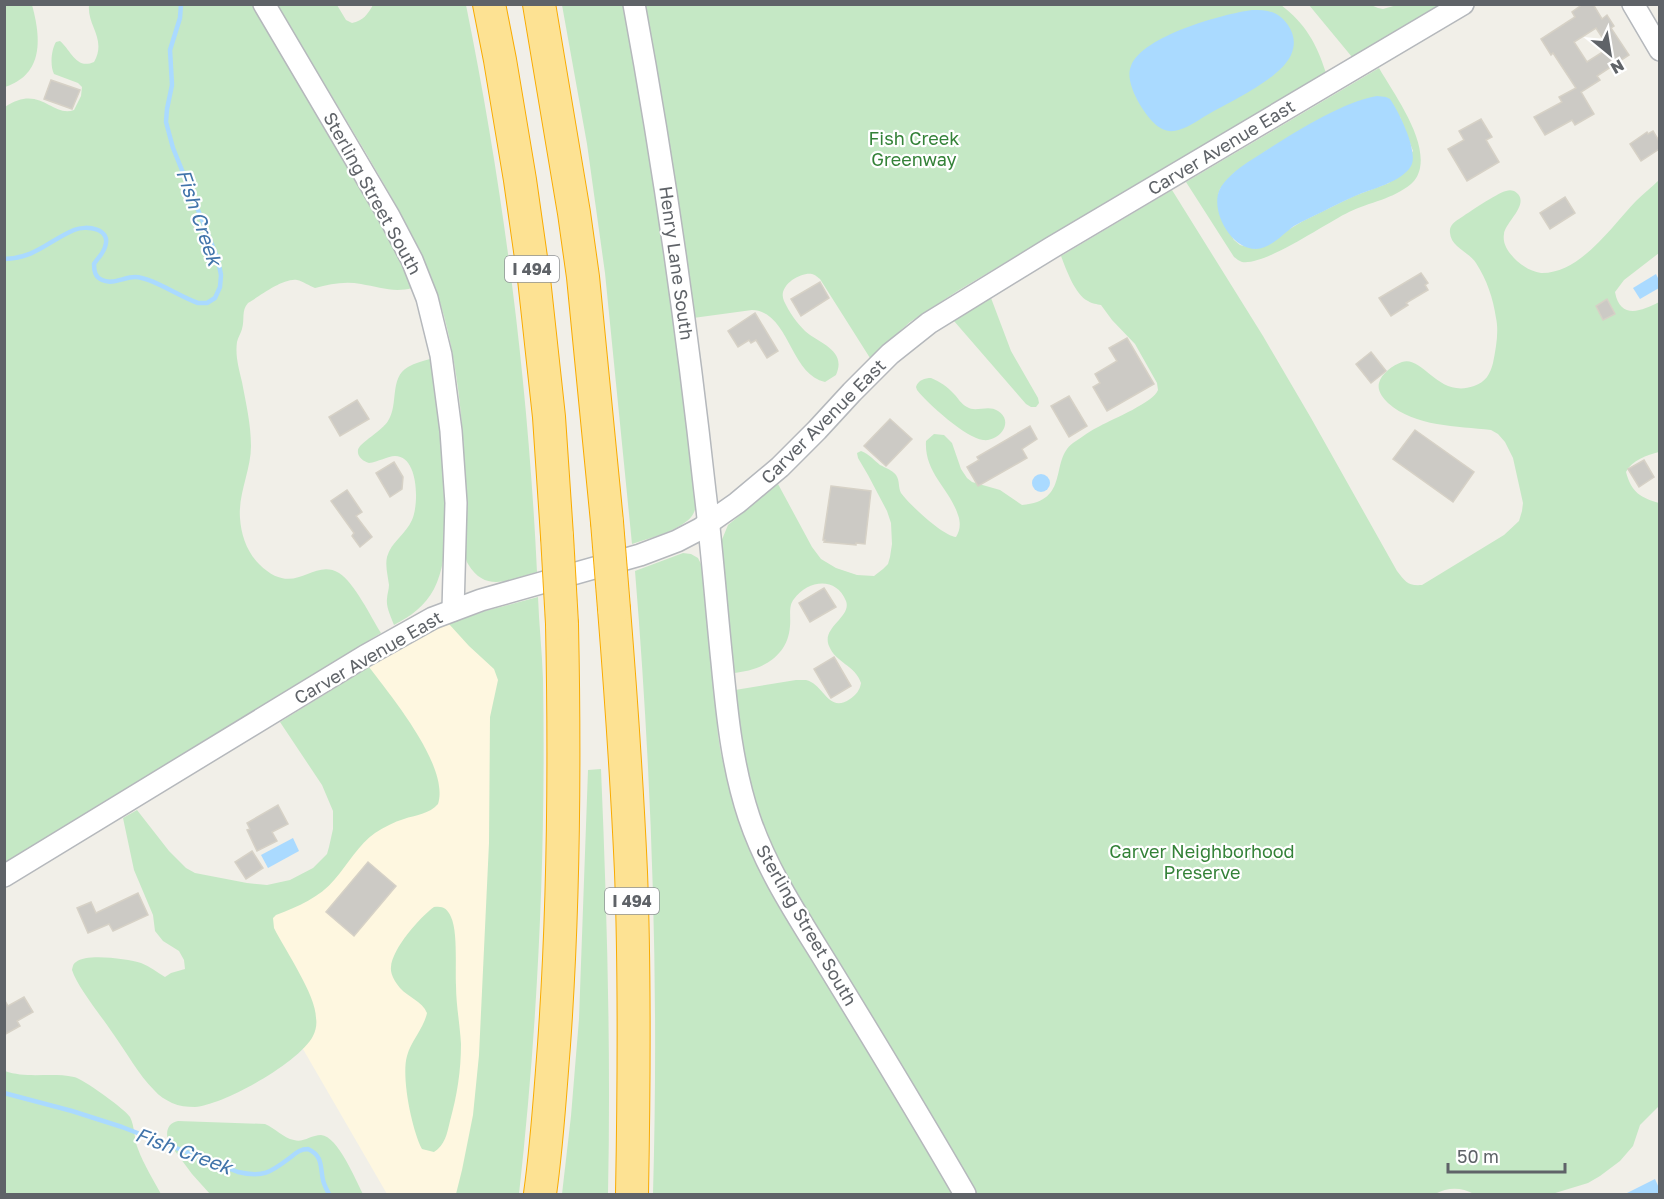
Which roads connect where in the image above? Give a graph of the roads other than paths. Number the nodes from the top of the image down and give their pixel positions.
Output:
1 (264, 4) edge
2 (489, 4) edge
3 (539, 4) edge
4 (634, 4) edge
5 (1463, 4) edge
6 (1633, 4) edge
7 (1659, 50) edge
8 (709, 523) junction
9 (453, 610) junction
10 (4, 876) edge
11 (540, 1194) edge
12 (632, 1194) edge
13 (965, 1194) edge

1 - 9 street, Sterling Street South
2 - 11 highway, I 494, bridge
3 - 12 highway, I 494, bridge
4 - 8 street, Henry Lane South
5 - 8 street, Carver Avenue East
6 - 7 street
8 - 9 street, Carver Avenue East
8 - 13 street, Sterling Street South
9 - 10 street, Carver Avenue East

